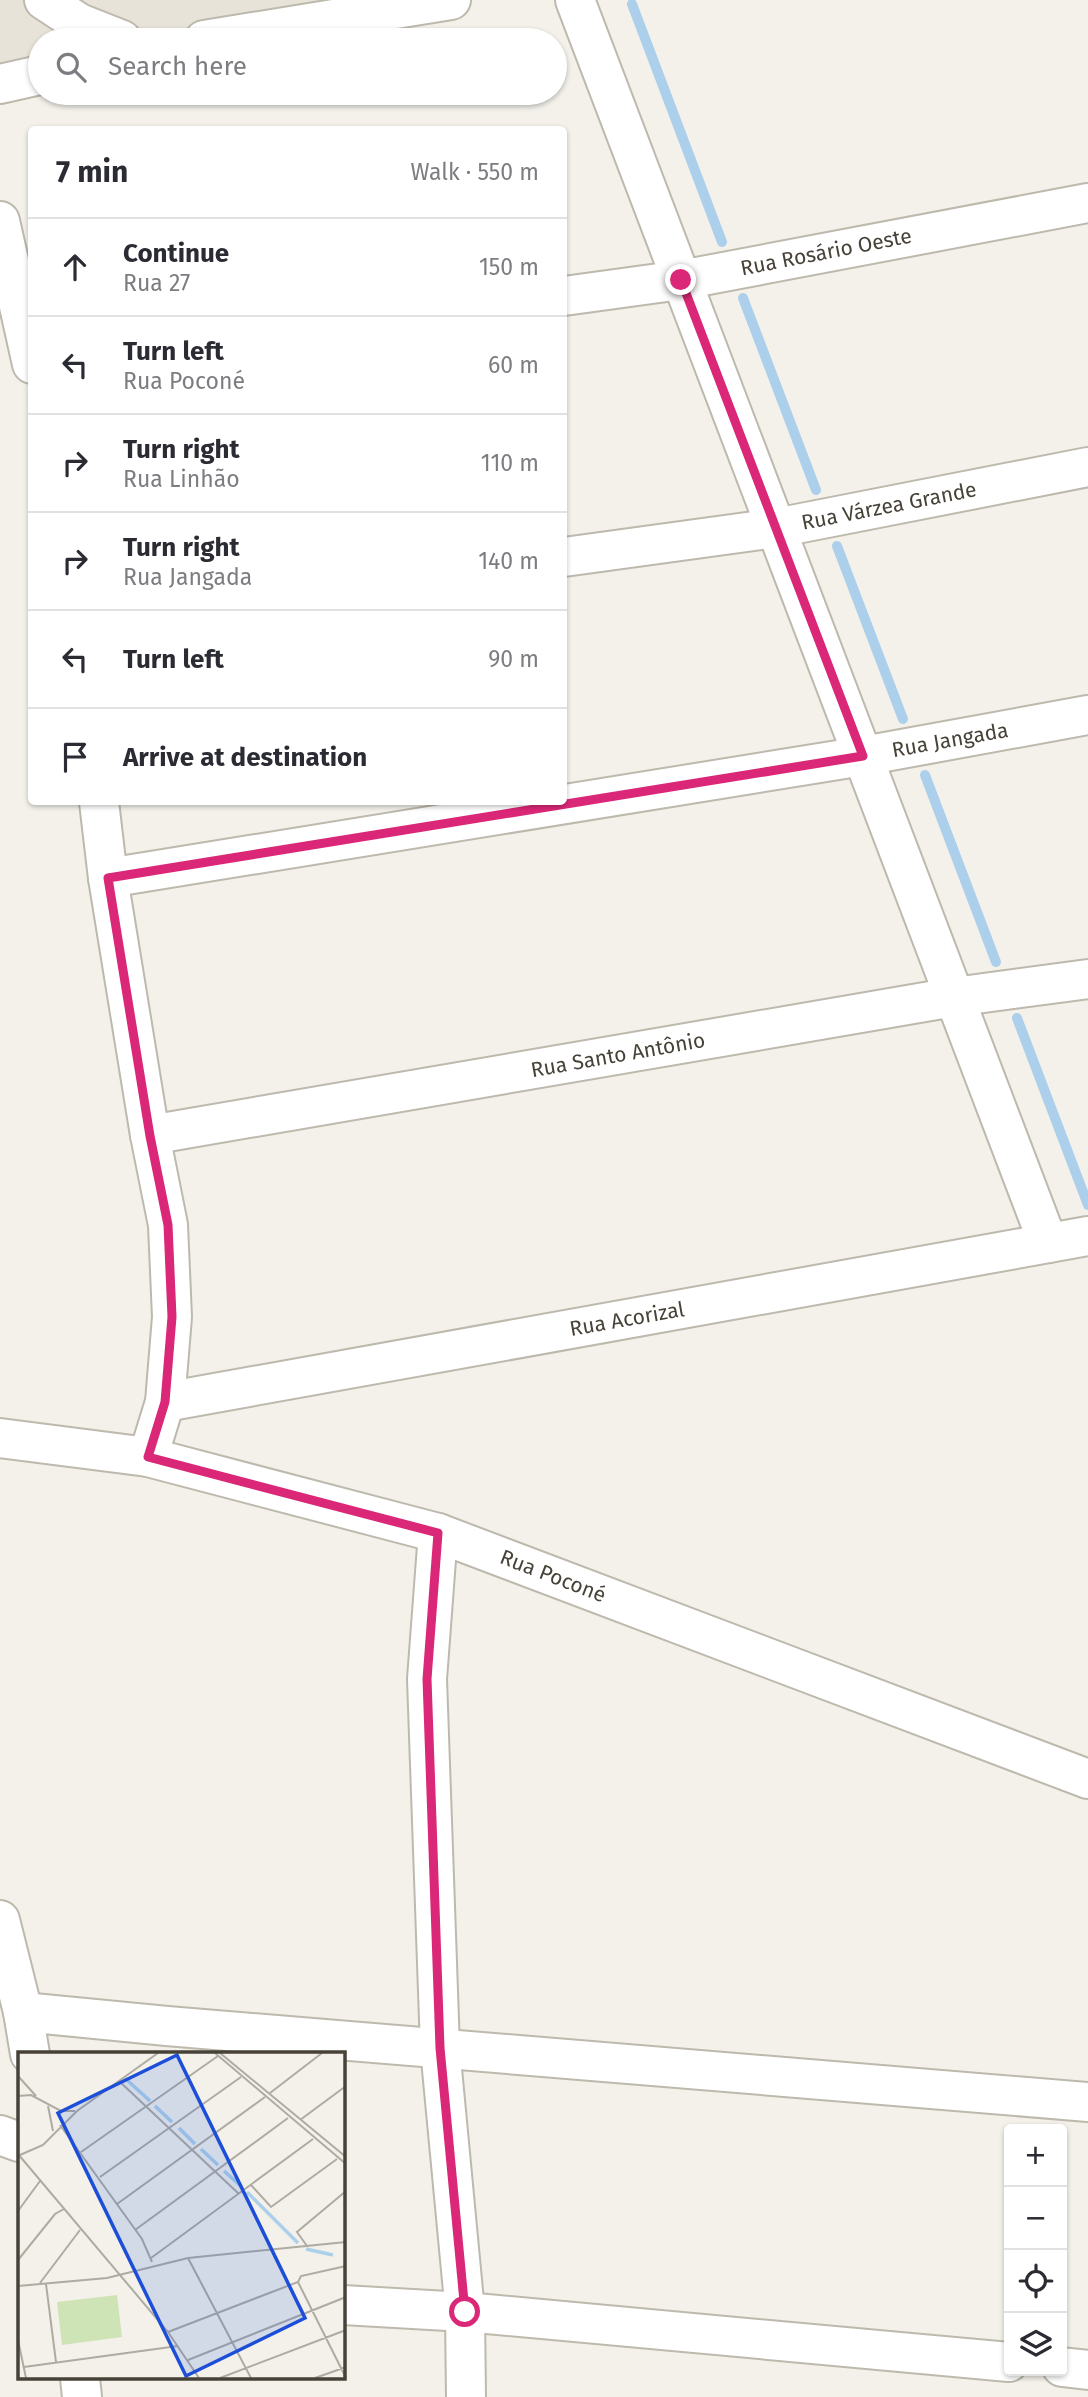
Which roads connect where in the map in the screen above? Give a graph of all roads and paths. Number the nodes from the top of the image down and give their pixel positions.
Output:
1 (44, 0) edge
2 (451, 0) edge
3 (575, 0) edge
4 (92, 28) edge
5 (278, 28) edge
6 (28, 78) edge
7 (0, 84) edge
8 (1088, 203) edge
9 (0, 221) edge
10 (681, 280) junction
11 (567, 296) edge
12 (28, 346) edge
13 (1088, 467) edge
14 (776, 528) junction
15 (567, 557) edge
16 (1088, 715) edge
17 (863, 756) junction
18 (567, 804) edge
19 (99, 805) edge
20 (560, 805) edge
21 (108, 878) junction
22 (1088, 979) edge
23 (954, 997) junction
24 (150, 1136) junction
25 (1088, 1236) edge
26 (1048, 1243) junction
27 (165, 1402) junction
28 (0, 1438) edge
29 (148, 1457) junction
30 (438, 1533) junction
31 (1088, 1779) edge
32 (0, 1920) edge
33 (23, 2012) junction
34 (440, 2048) junction
35 (30, 2052) edge
36 (1088, 2102) edge
37 (0, 2135) edge
38 (18, 2142) edge
39 (345, 2305) edge
40 (465, 2312) junction
41 (1004, 2362) edge
42 (1067, 2368) edge
43 (1088, 2370) edge
44 (466, 2397) edge

1 - 4 street
2 - 5 street
3 - 10 street
6 - 7 street
8 - 10 street, Rua Rosário Oeste
9 - 12 street
10 - 11 street, Rua Rosário Oeste
10 - 14 street
13 - 14 street, Rua Várzea Grande
14 - 15 street, Rua Várzea Grande
14 - 17 street
16 - 17 street, Rua Jangada
17 - 18 street, Rua Jangada
17 - 23 street
19 - 21 street
20 - 21 street, Rua Jangada
21 - 24 street
22 - 23 street, Rua Santo Antônio
23 - 24 street, Rua Santo Antônio
23 - 26 street
24 - 27 street
25 - 26 street, Rua Acorizal
26 - 27 street, Rua Acorizal
27 - 29 street
28 - 29 street, Rua Poconé
29 - 30 street, Rua Poconé
30 - 31 street, Rua Poconé
30 - 34 street
32 - 33 street
33 - 34 street
33 - 35 street
34 - 36 street
34 - 40 street
37 - 38 street
39 - 40 street
40 - 41 street
40 - 44 street
42 - 43 street

